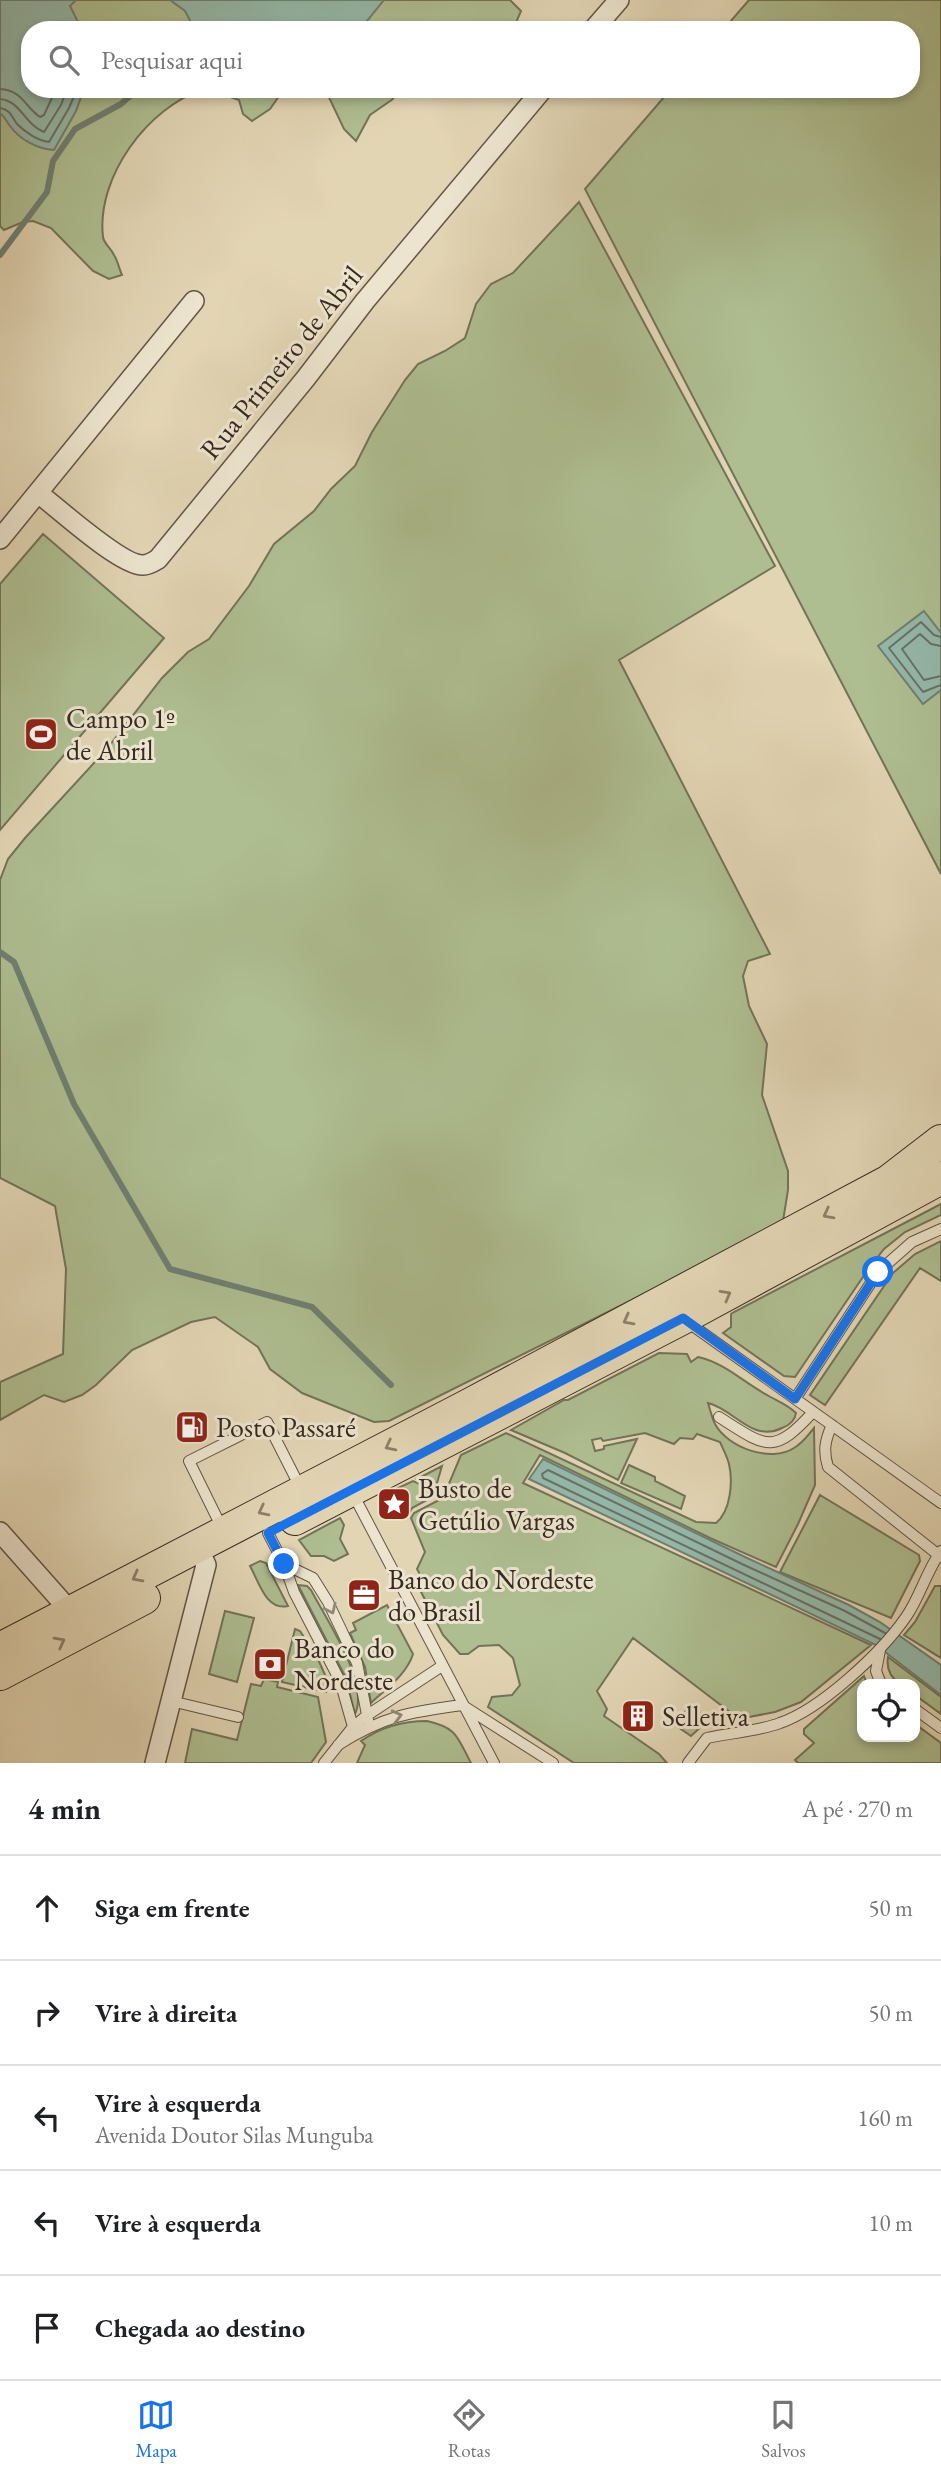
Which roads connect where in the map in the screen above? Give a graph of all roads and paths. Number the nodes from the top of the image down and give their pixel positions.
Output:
1 (618, 0) edge
2 (600, 21) edge
3 (535, 98) edge
4 (194, 301) dead end
5 (38, 493) junction
6 (0, 539) edge
7 (941, 1141) edge
8 (941, 1149) edge
9 (941, 1178) edge
10 (889, 1181) junction
11 (941, 1229) edge
12 (683, 1318) junction
13 (795, 1399) junction
14 (813, 1412) junction
15 (719, 1417) dead end
16 (465, 1419) junction
17 (832, 1425) junction
18 (346, 1480) junction
19 (302, 1491) junction
20 (941, 1503) edge
21 (0, 1532) edge
22 (268, 1533) junction
23 (209, 1547) junction
24 (940, 1554) edge
25 (284, 1564) junction
26 (71, 1612) junction
27 (0, 1649) edge
28 (880, 1650) junction
29 (442, 1666) junction
30 (0, 1674) edge
31 (879, 1679) edge
32 (171, 1701) junction
33 (462, 1704) junction
34 (920, 1713) edge
35 (238, 1717) dead end
36 (368, 1721) junction
37 (941, 1728) edge
38 (353, 1731) junction
39 (155, 1763) edge
40 (324, 1763) edge
41 (494, 1763) edge
42 (553, 1763) edge
43 (688, 1763) edge

1 - 2 street
3 - 5 street, Rua Primeiro de Abril
4 - 5 street
5 - 6 street
7 - 10 main road
8 - 10 main road
12 -> 9 main road
10 -> 16 main road
11 - 13 lane
12 - 13 lane
12 - 16 main road
13 - 14 lane
14 - 15 lane
14 - 17 lane
16 - 18 main road
17 - 20 lane
17 - 24 lane
18 - 19 main road
18 - 22 main road
18 - 29 lane
19 -> 23 main road
19 - 23 lane
21 - 26 street
22 - 23 main road
22 - 25 lane
23 -> 26 main road
30 -> 23 main road
23 - 32 street
24 - 28 lane
25 -> 36 lane
25 - 38 lane
26 - 27 main road
28 - 31 lane
28 - 43 lane
29 - 33 lane
29 - 36 lane
32 - 35 lane
32 - 39 street
36 -> 33 lane
33 - 41 lane
33 - 42 lane
34 - 37 lane
36 - 38 lane
38 - 40 lane

